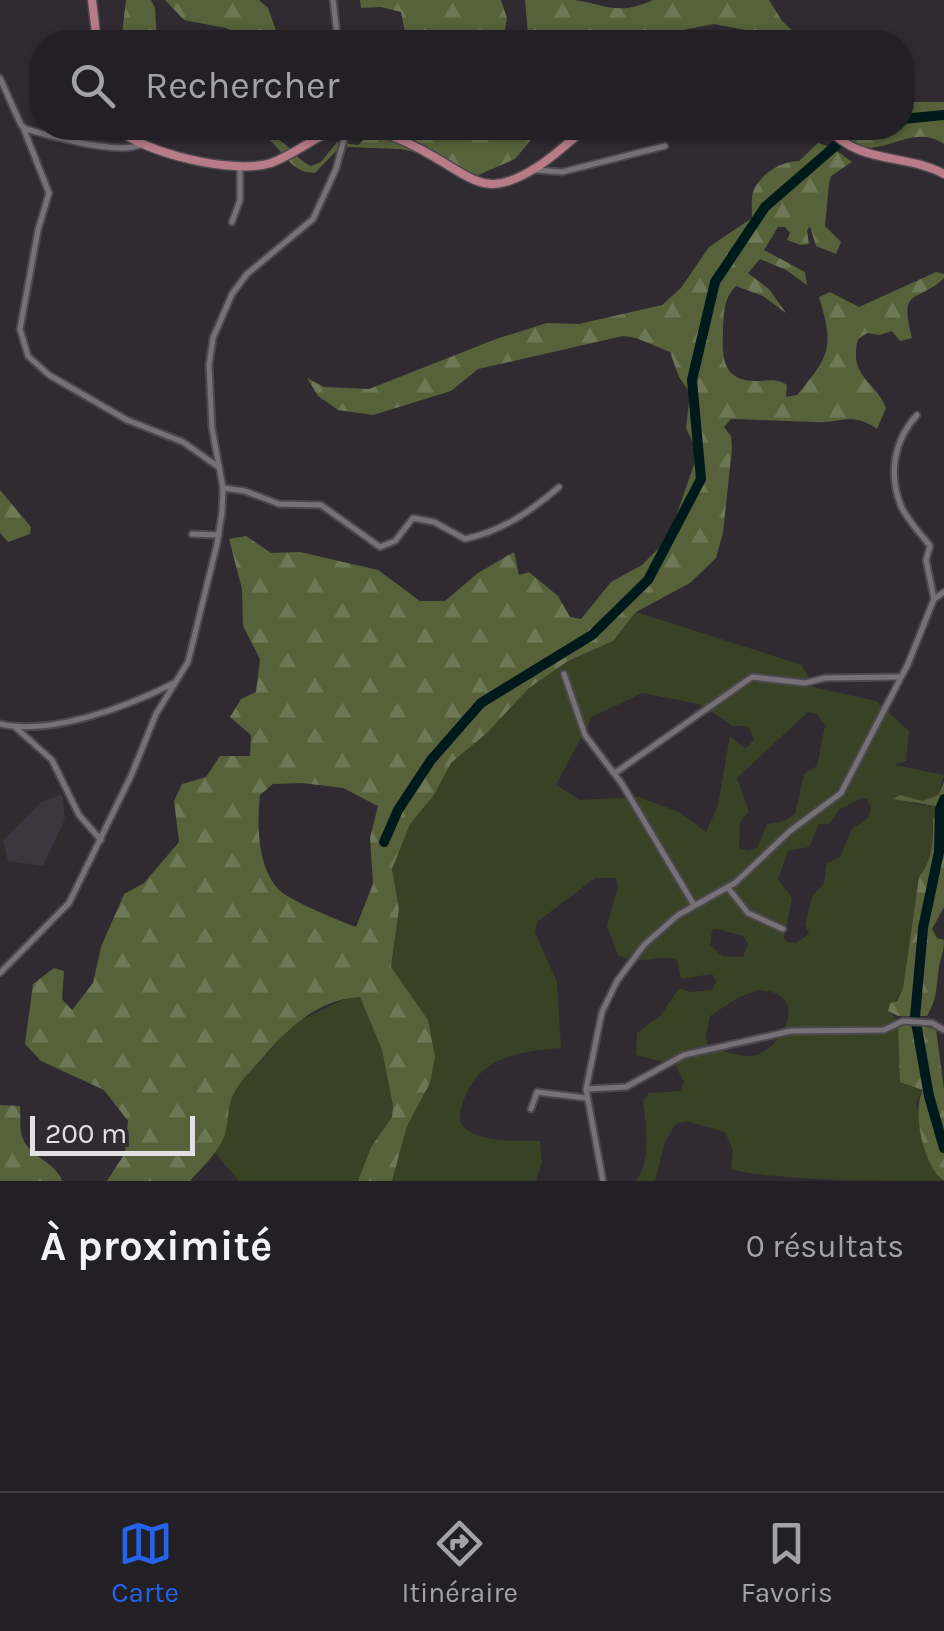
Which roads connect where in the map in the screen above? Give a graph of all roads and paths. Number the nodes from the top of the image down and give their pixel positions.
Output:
1 (92, 0) edge
2 (333, 0) edge
3 (96, 30) edge
4 (337, 30) edge
5 (0, 78) edge
6 (23, 127) junction
7 (30, 129) edge
8 (80, 140) edge
9 (136, 140) edge
10 (319, 140) edge
11 (341, 140) edge
12 (399, 140) edge
13 (572, 140) edge
14 (841, 140) edge
15 (142, 144) junction
16 (665, 146) dead end
17 (240, 166) junction
18 (533, 170) junction
19 (944, 174) edge
20 (232, 222) dead end
21 (917, 415) dead end
22 (219, 468) junction
23 (223, 488) junction
24 (558, 488) dead end
25 (192, 534) dead end
26 (219, 535) junction
27 (944, 592) edge
28 (934, 600) junction
29 (564, 674) dead end
30 (898, 677) junction
31 (178, 681) junction
32 (0, 724) edge
33 (15, 728) junction
34 (615, 774) junction
35 (101, 840) junction
36 (728, 888) junction
37 (694, 905) junction
38 (783, 928) dead end
39 (0, 973) edge
40 (944, 1030) edge
41 (586, 1089) junction
42 (586, 1098) junction
43 (530, 1108) dead end
44 (603, 1181) edge

1 - 3 main road
2 - 4 street
5 - 6 street
6 - 7 street
6 - 22 street
8 - 15 street
9 - 15 main road
10 - 17 main road
11 - 22 street
12 - 18 main road
13 - 18 main road
14 - 19 main road
15 - 17 main road
16 - 18 street
17 - 20 street
21 - 28 street
22 - 23 street
23 - 24 street
23 - 26 street
25 - 26 street
26 - 31 street
27 - 28 street
28 - 30 street
29 - 34 street
30 - 34 street
30 - 36 street
31 - 33 street
31 - 35 street
32 - 33 street
33 - 35 street
34 - 37 street
35 - 39 street
36 - 37 street
36 - 38 street
37 - 41 street
40 - 41 street
41 - 42 street
42 - 43 street
42 - 44 street

